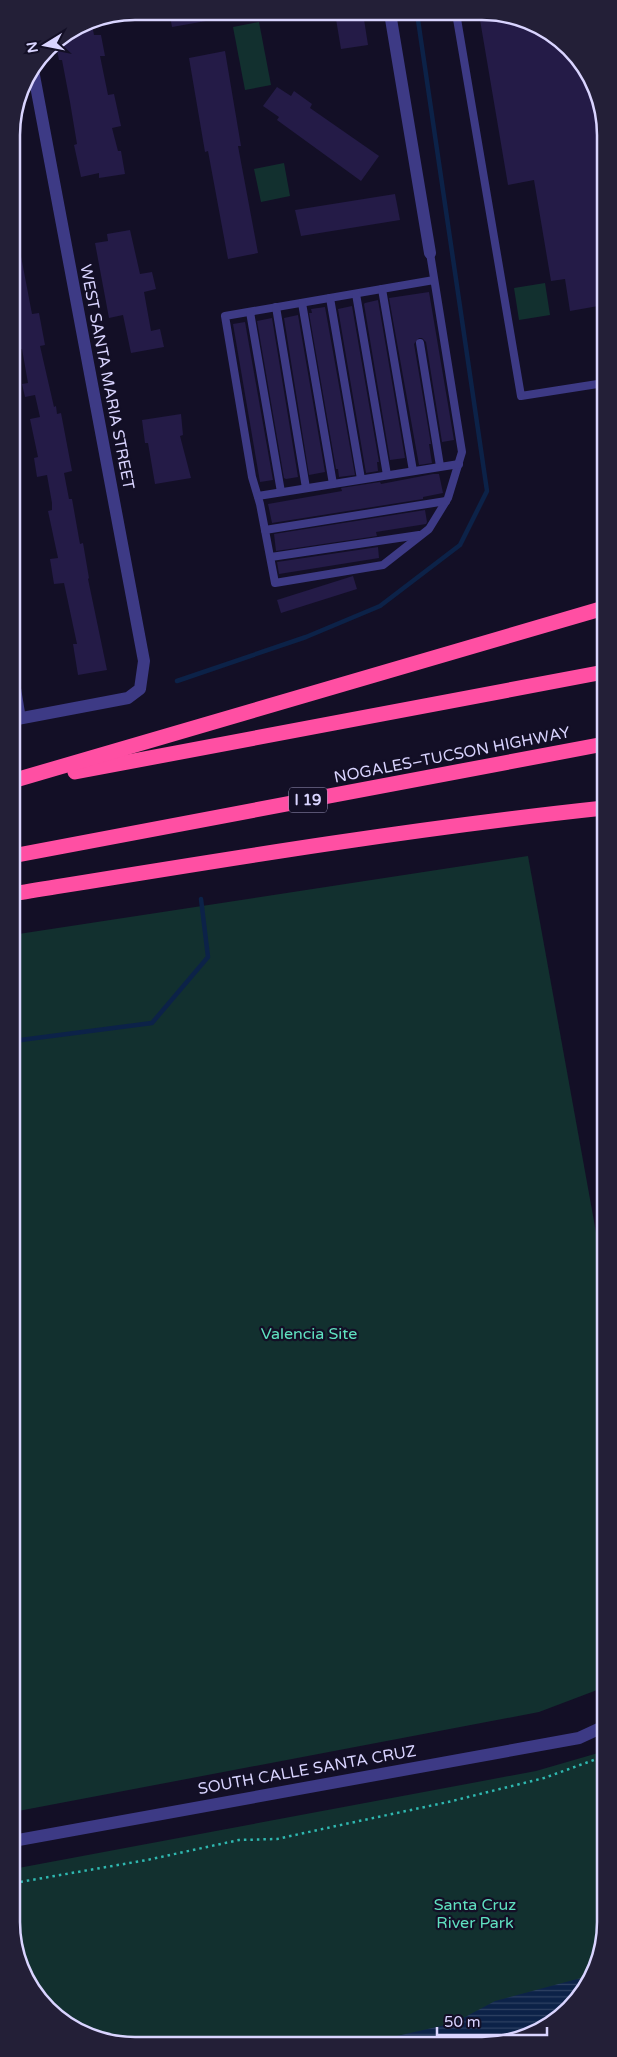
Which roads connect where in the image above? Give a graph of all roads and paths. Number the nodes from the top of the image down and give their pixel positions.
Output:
1 (391, 20) edge
2 (457, 20) edge
3 (34, 80) edge
4 (430, 253) joint
5 (434, 280) junction
6 (382, 289) junction
7 (356, 294) junction
8 (330, 298) junction
9 (302, 303) junction
10 (276, 307) junction
11 (250, 312) junction
12 (420, 343) dead end
13 (597, 384) edge
14 (459, 464) junction
15 (440, 466) junction
16 (413, 471) junction
17 (387, 475) junction
18 (361, 479) junction
19 (333, 484) junction
20 (306, 488) junction
21 (281, 492) junction
22 (258, 496) junction
23 (446, 501) junction
24 (265, 530) junction
25 (421, 535) junction
26 (271, 557) junction
27 (597, 610) edge
28 (597, 673) edge
29 (20, 719) edge
30 (597, 745) edge
31 (20, 781) edge
32 (20, 782) edge
33 (597, 809) edge
34 (20, 854) edge
35 (20, 893) edge
36 (597, 1730) edge
37 (597, 1759) edge
38 (20, 1840) edge
39 (20, 1882) edge

1 - 4 street
2 - 13 lane
3 - 29 street, WEST SANTA MARIA STREET
4 - 5 lane
5 - 6 lane
5 - 14 lane
6 - 7 lane
6 - 16 lane
7 - 8 lane
7 - 17 lane
8 - 9 lane
8 - 18 lane
9 - 10 lane
9 - 19 lane
10 - 11 lane
10 - 20 lane
11 - 21 lane
11 - 22 lane
12 - 15 lane
14 - 15 lane
14 - 23 lane
15 - 16 lane
16 - 17 lane
17 - 18 lane
18 - 19 lane
19 - 20 lane
20 - 21 lane
21 - 22 lane
22 - 24 lane
23 - 24 lane
23 - 25 lane
24 - 26 lane
25 - 26 lane
25 - 26 lane
27 - 31 highway
28 - 32 highway
30 - 34 highway, NOGALES–TUCSON HIGHWAY / I 19
33 - 35 highway
36 - 38 street, SOUTH CALLE SANTA CRUZ
37 - 39 path

